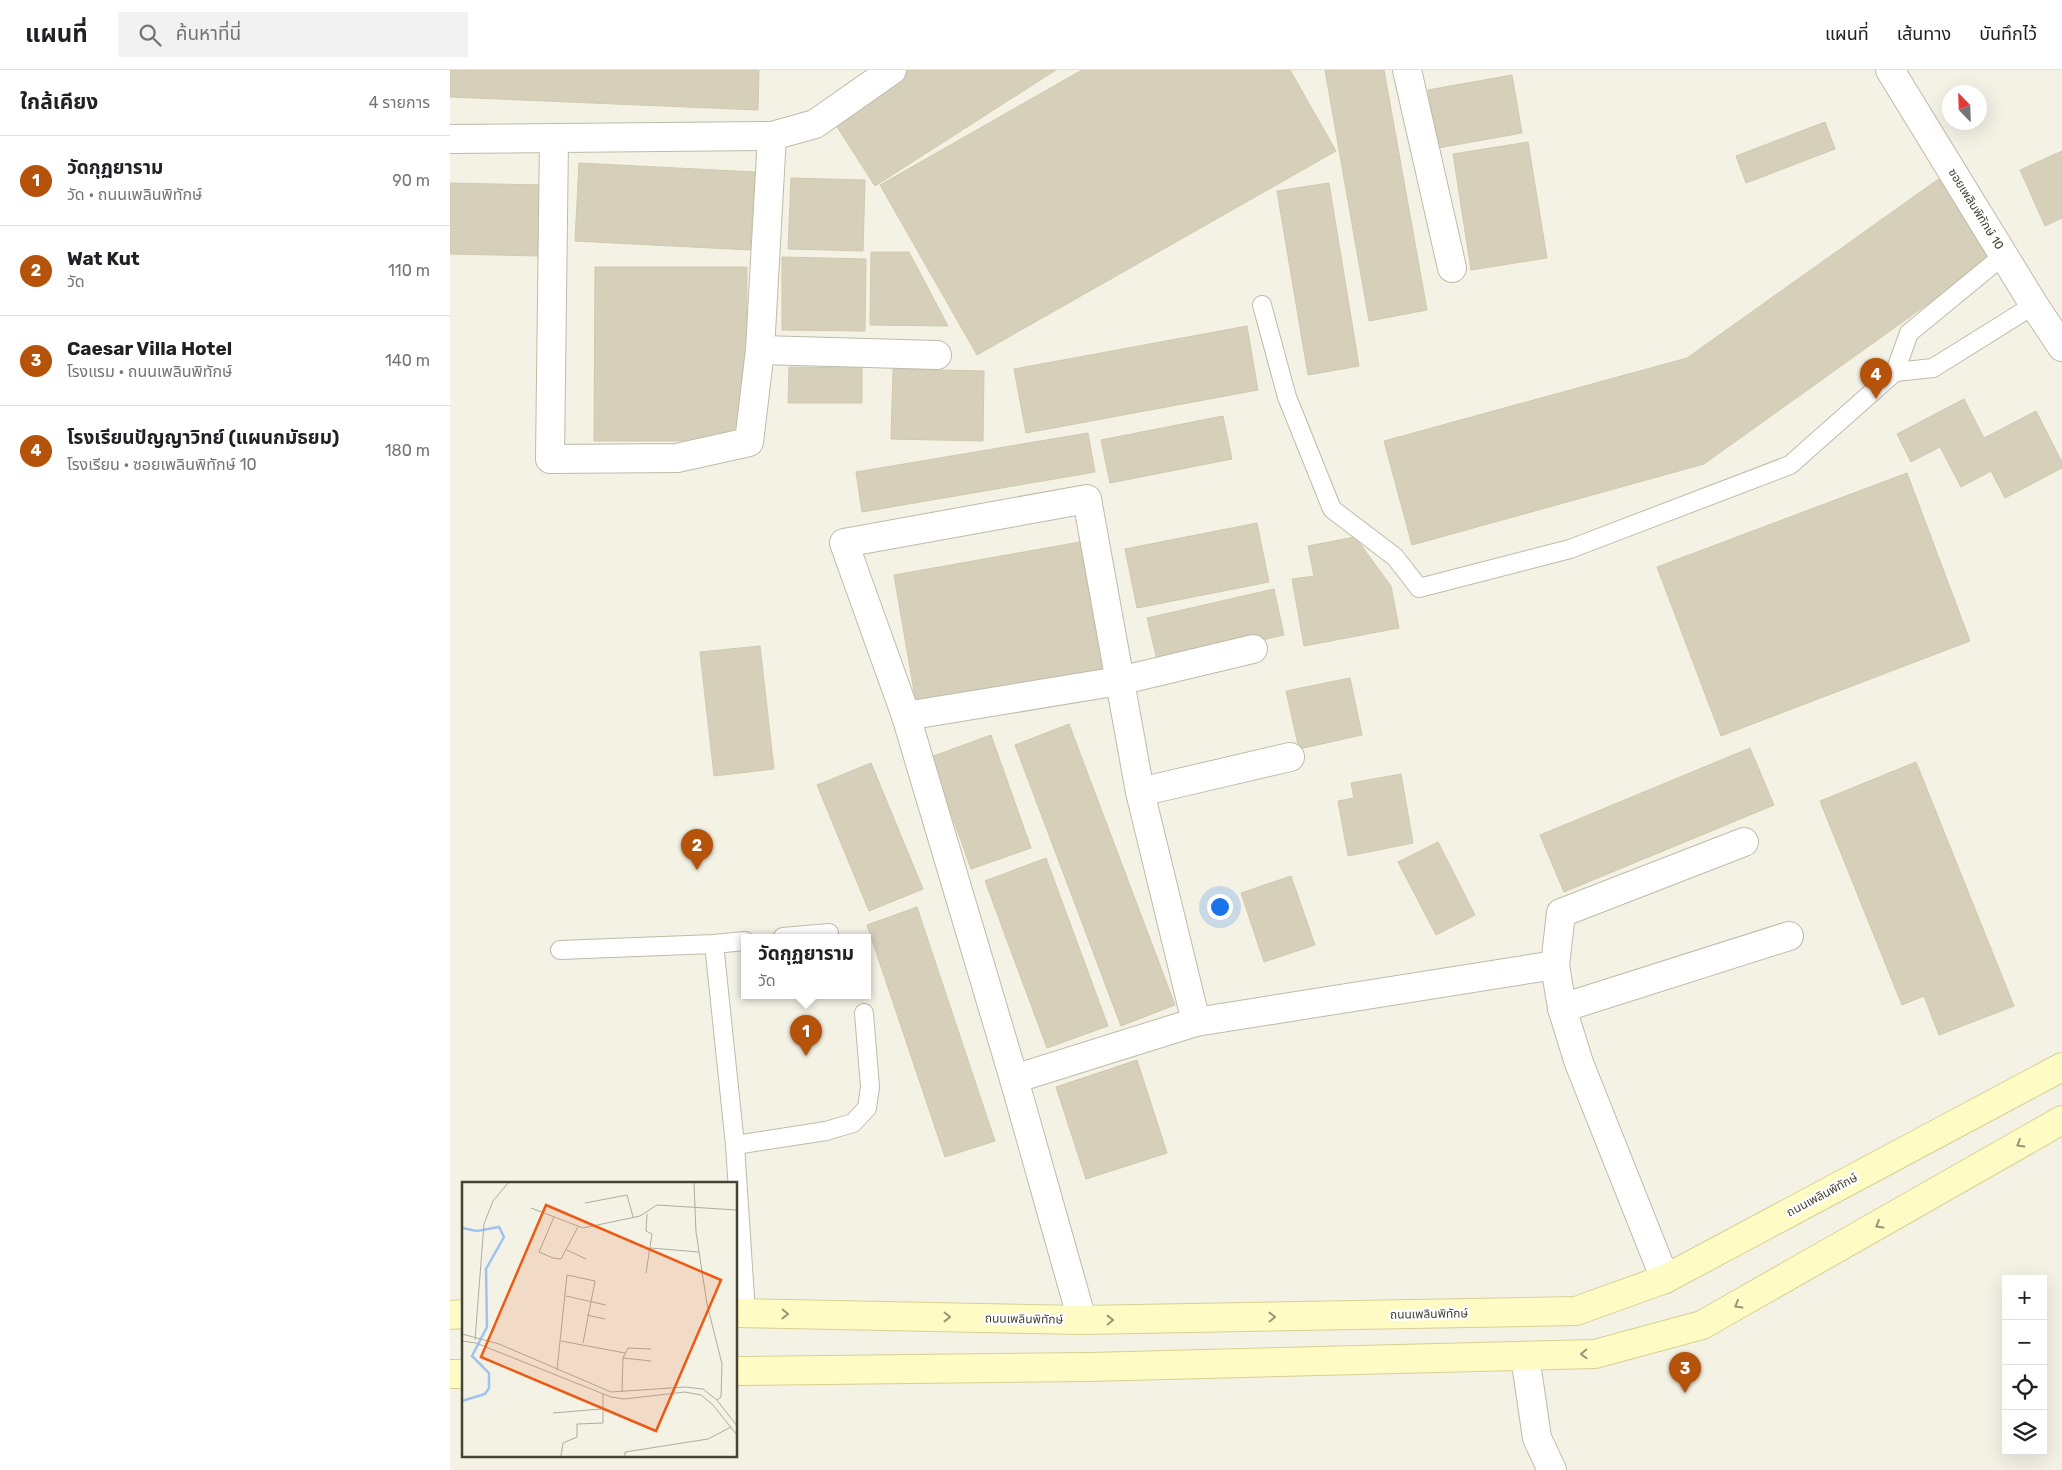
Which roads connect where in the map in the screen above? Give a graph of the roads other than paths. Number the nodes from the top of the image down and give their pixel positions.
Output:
1 (892, 70) edge
2 (1407, 70) edge
3 (1890, 70) edge
4 (772, 136) junction
5 (554, 138) junction
6 (450, 139) edge
7 (2004, 255) junction
8 (1452, 268) dead end
9 (1262, 305) dead end
10 (2034, 305) junction
11 (2062, 347) edge
12 (760, 350) junction
13 (937, 354) dead end
14 (1895, 372) junction
15 (1252, 649) dead end
16 (1119, 681) junction
17 (906, 716) junction
18 (1290, 757) dead end
19 (1140, 792) junction
20 (1744, 842) dead end
21 (829, 933) dead end
22 (818, 934) edge
23 (1789, 936) dead end
24 (741, 941) edge
25 (714, 944) junction
26 (560, 950) dead end
27 (1555, 965) junction
28 (1562, 1008) junction
29 (864, 1013) dead end
30 (1196, 1022) junction
31 (2062, 1067) edge
32 (1014, 1079) junction
33 (2062, 1120) edge
34 (735, 1145) junction
35 (736, 1182) edge
36 (738, 1229) edge
37 (1665, 1279) junction
38 (741, 1313) edge
39 (1082, 1320) junction
40 (1526, 1356) junction
41 (738, 1371) edge
42 (1552, 1470) edge

1 - 4 street
2 - 8 street
3 - 7 street, ซอยเพลินพิทักษ์ 10
4 - 5 street
4 - 12 street
5 - 6 street
5 - 12 street
7 - 10 street, ซอยเพลินพิทักษ์ 10
7 - 14 lane
9 - 14 lane
10 - 11 street, ซอยเพลินพิทักษ์ 10
10 - 14 lane
12 - 13 street
15 - 16 street
16 - 17 street
16 - 17 street
16 - 19 street
17 - 32 street
18 - 19 street
19 - 30 street
20 - 27 street
21 - 22 lane
23 - 28 street
24 - 25 lane
25 - 26 lane
25 - 34 lane
27 - 28 street
27 - 30 street
28 - 37 street
29 - 34 lane
30 - 32 street
31 - 37 main road, ถนนเพลินพิทักษ์
32 - 39 street
33 -> 40 main road
34 - 35 lane
36 - 38 lane
39 -> 37 main road, ถนนเพลินพิทักษ์
38 -> 39 main road, ถนนเพลินพิทักษ์
40 - 41 main road
40 - 42 street

